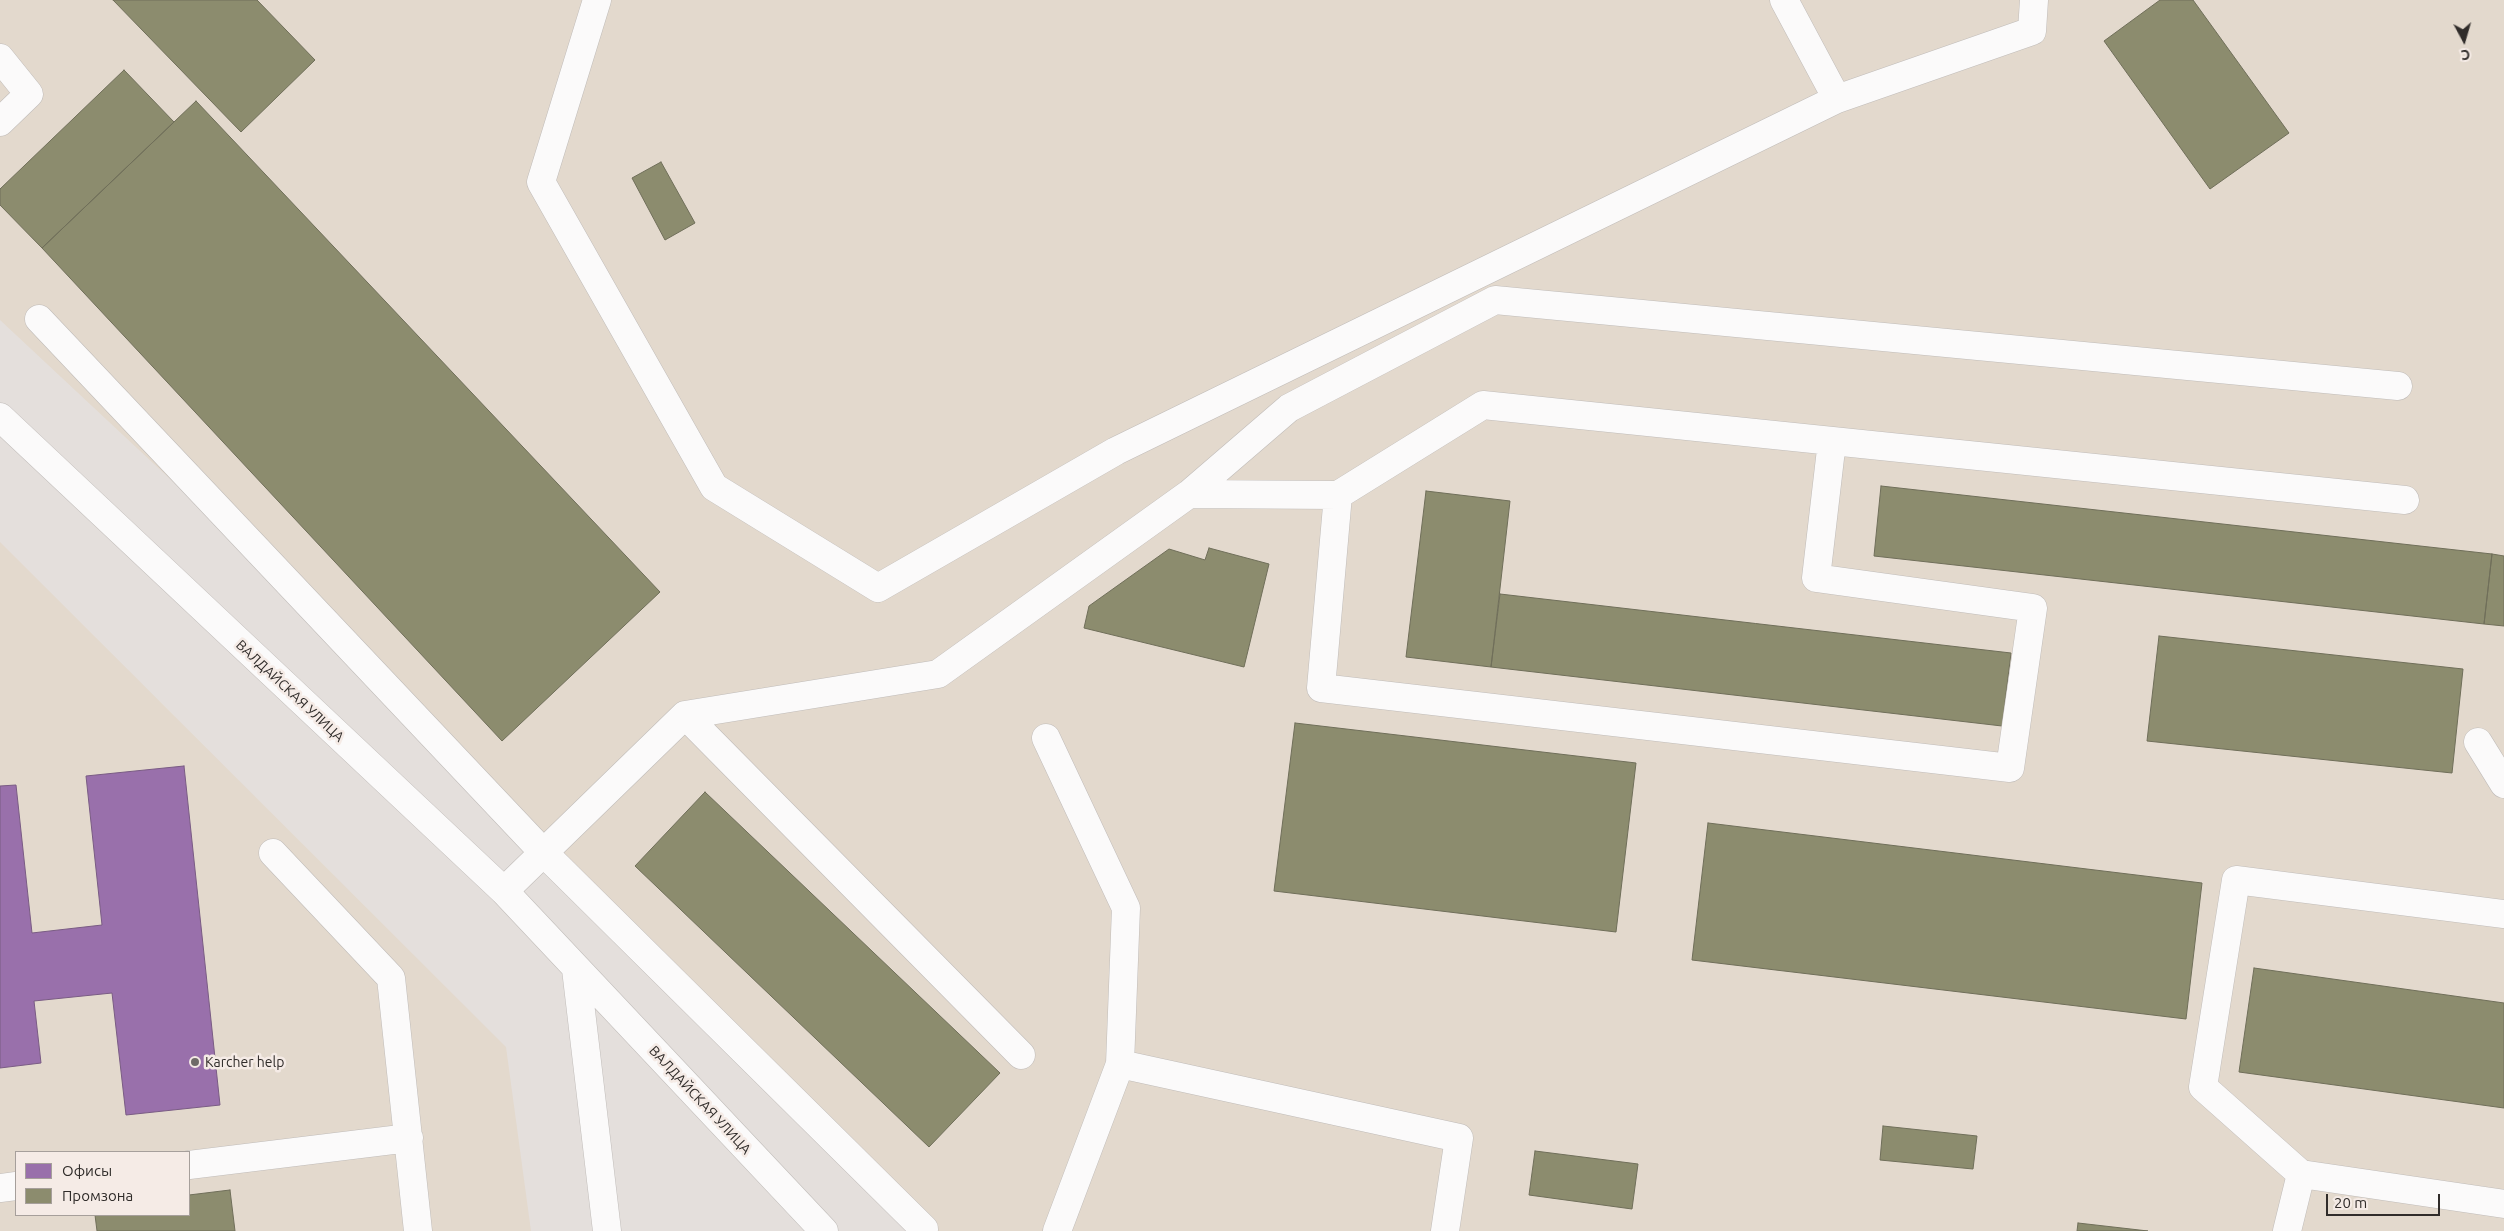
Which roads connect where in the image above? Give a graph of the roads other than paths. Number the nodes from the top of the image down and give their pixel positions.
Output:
1 (597, 0) edge
2 (1784, 0) edge
3 (2034, 0) edge
4 (0, 58) edge
5 (1837, 99) junction
6 (0, 122) edge
7 (39, 319) dead end
8 (2398, 386) dead end
9 (0, 417) edge
10 (1832, 441) junction
11 (1188, 494) junction
12 (1338, 495) junction
13 (2405, 500) dead end
14 (685, 715) junction
15 (1046, 738) dead end
16 (2478, 742) dead end
17 (2504, 784) edge
18 (543, 852) junction
19 (273, 853) dead end
20 (504, 891) junction
21 (2504, 914) edge
22 (576, 969) junction
23 (1021, 1055) dead end
24 (1120, 1064) junction
25 (409, 1138) junction
26 (190, 1165) edge
27 (2301, 1174) junction
28 (15, 1186) edge
29 (0, 1188) edge
30 (2504, 1204) edge
31 (924, 1229) dead end
32 (1063, 1230) edge
33 (418, 1231) edge
34 (607, 1231) edge
35 (824, 1231) edge
36 (1445, 1231) edge
37 (2287, 1231) edge

1 - 5 street
2 - 5 street
3 - 5 street
4 - 6 street
7 - 18 street
8 - 11 street
9 - 20 street, ВАЛДАЙСКАЯ УЛИЦА
10 - 12 street
10 - 12 street
10 - 13 street
11 - 12 street
11 - 14 street
14 - 18 street
14 - 23 street
15 - 24 street
16 - 17 street
18 - 20 street
18 - 31 street
19 - 25 street
20 - 22 street, ВАЛДАЙСКАЯ УЛИЦА
21 - 27 street
22 - 34 street
22 - 35 street, ВАЛДАЙСКАЯ УЛИЦА
24 - 32 street
24 - 36 street
25 - 26 street
25 - 33 street
27 - 30 street
27 - 37 street
28 - 29 street

